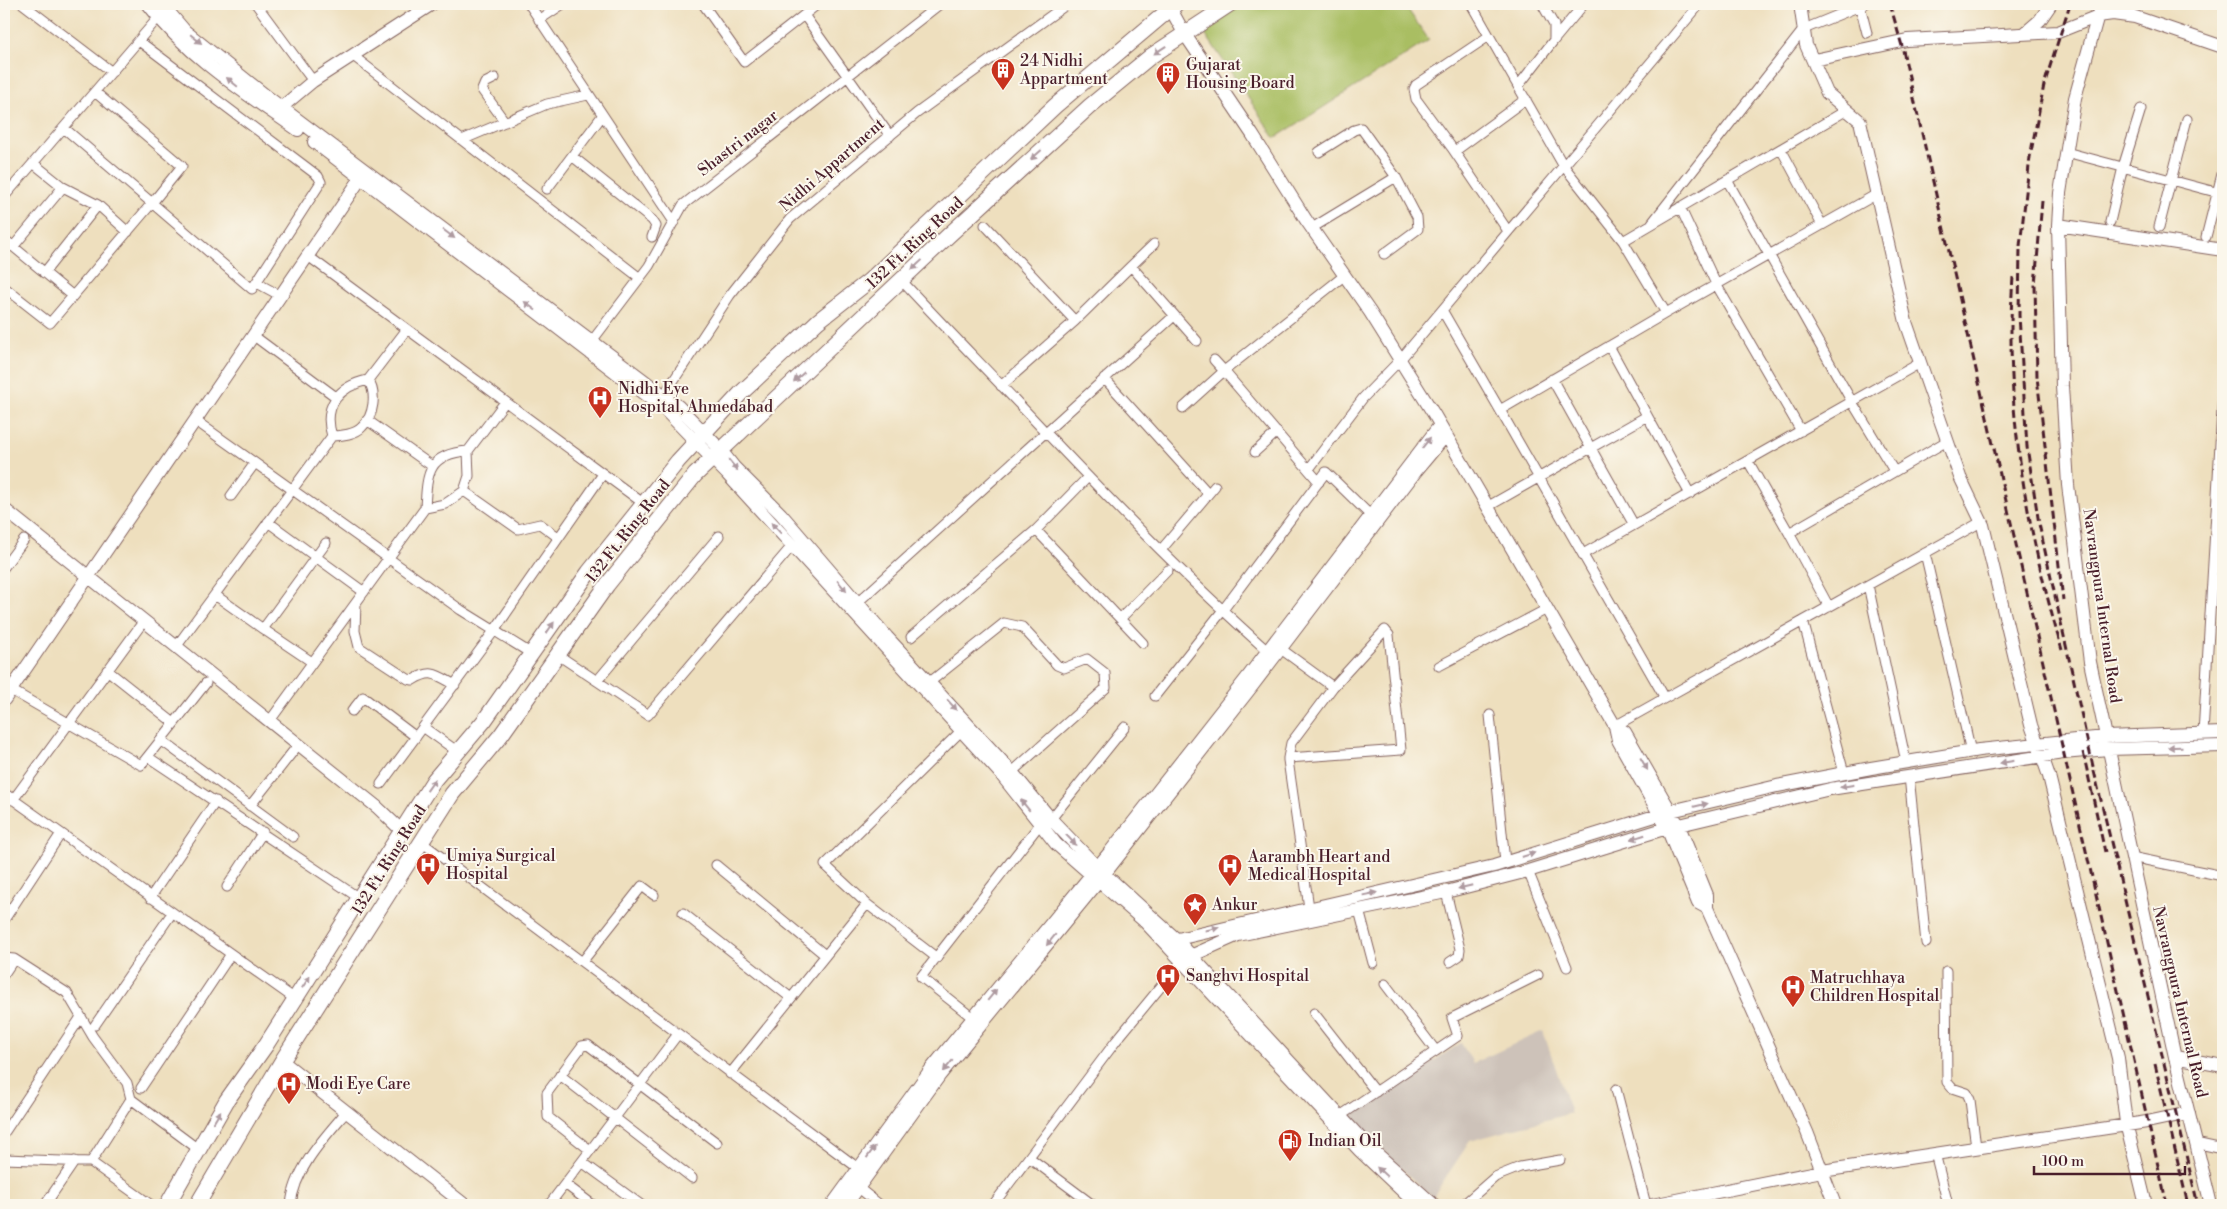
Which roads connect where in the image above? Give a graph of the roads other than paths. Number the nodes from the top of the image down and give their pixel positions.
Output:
1 (23, 4) edge
2 (148, 4) edge
3 (162, 4) edge
4 (257, 4) edge
5 (432, 4) edge
6 (529, 4) edge
7 (563, 4) edge
8 (703, 4) edge
9 (818, 4) edge
10 (940, 4) edge
11 (1067, 4) edge
12 (1230, 4) edge
13 (1470, 4) edge
14 (1542, 4) edge
15 (1584, 4) edge
16 (1700, 4) edge
17 (1800, 4) edge
18 (2051, 4) edge
19 (1172, 5) edge
20 (1862, 5) edge
21 (2099, 10) edge
22 (804, 14) junction
23 (158, 18) junction
24 (539, 20) junction
25 (1804, 30) junction
26 (1867, 33) dead end
27 (2025, 33) junction
28 (1184, 34) junction
29 (1489, 36) junction
30 (1554, 40) junction
31 (139, 41) junction
32 (2223, 47) edge
33 (352, 55) junction
34 (1814, 60) junction
35 (112, 72) junction
36 (849, 75) junction
37 (495, 78) dead end
38 (313, 81) junction
39 (1519, 85) junction
40 (95, 92) junction
41 (588, 95) junction
42 (1526, 99) junction
43 (2141, 109) dead end
44 (278, 110) junction
45 (1847, 110) junction
46 (602, 116) junction
47 (2187, 119) dead end
48 (505, 122) junction
49 (64, 128) junction
50 (890, 136) junction
51 (462, 140) junction
52 (1781, 149) junction
53 (1454, 151) junction
54 (1319, 152) dead end
55 (2066, 152) junction
56 (572, 156) junction
57 (33, 163) junction
58 (1563, 165) junction
59 (2123, 167) junction
60 (2223, 170) edge
61 (363, 175) junction
62 (1396, 177) junction
63 (1727, 180) junction
64 (2172, 180) junction
65 (63, 187) junction
66 (547, 189) dead end
67 (2220, 193) edge
68 (1877, 194) junction
69 (4, 197) edge
70 (152, 203) junction
71 (98, 205) junction
72 (1680, 207) junction
73 (674, 222) junction
74 (2110, 222) dead end
75 (1652, 223) junction
76 (985, 225) dead end
77 (1822, 225) junction
78 (2058, 225) junction
79 (2159, 226) dead end
80 (1312, 228) junction
81 (1508, 231) junction
82 (128, 232) junction
83 (652, 237) dead end
84 (2206, 237) dead end
85 (4, 239) edge
86 (1623, 241) junction
87 (1154, 244) dead end
88 (13, 247) junction
89 (2223, 250) edge
90 (1384, 254) dead end
91 (1768, 255) junction
92 (308, 256) junction
93 (1132, 266) junction
94 (44, 273) junction
95 (1345, 275) junction
96 (640, 278) junction
97 (901, 280) junction
98 (257, 282) junction
99 (1716, 284) junction
100 (4, 287) edge
101 (73, 296) junction
102 (281, 296) junction
103 (1442, 310) junction
104 (1666, 313) junction
105 (1174, 316) junction
106 (1076, 321) junction
107 (407, 329) junction
108 (254, 336) junction
109 (1197, 340) dead end
110 (592, 341) junction
111 (1609, 346) junction
112 (1214, 360) dead end
113 (1400, 360) junction
114 (1920, 363) junction
115 (1224, 371) junction
116 (1104, 378) junction
117 (1552, 379) junction
118 (368, 380) junction
119 (1001, 386) junction
120 (2223, 392) edge
121 (664, 395) junction
122 (336, 397) junction
123 (505, 402) junction
124 (1852, 402) junction
125 (1183, 408) dead end
126 (1500, 410) junction
127 (1647, 416) junction
128 (2222, 419) edge
129 (367, 420) junction
130 (196, 421) junction
131 (1443, 430) junction
132 (1800, 431) junction
133 (1045, 432) junction
134 (1277, 432) junction
135 (332, 436) junction
136 (699, 436) junction
137 (1947, 441) junction
138 (1590, 448) junction
139 (468, 451) junction
140 (1255, 452) dead end
141 (716, 453) junction
142 (1748, 461) junction
143 (255, 463) junction
144 (432, 466) junction
145 (1309, 469) junction
146 (1894, 471) junction
147 (603, 474) junction
148 (1087, 478) junction
149 (1539, 478) junction
150 (1319, 482) junction
151 (293, 490) junction
152 (464, 491) junction
153 (1690, 494) junction
154 (231, 496) dead end
155 (643, 503) junction
156 (1487, 507) junction
157 (425, 508) junction
158 (4, 509) edge
159 (1370, 515) junction
160 (268, 522) junction
161 (1982, 522) junction
162 (1634, 525) junction
163 (1036, 530) junction
164 (1788, 533) junction
165 (719, 536) dead end
166 (558, 537) junction
167 (24, 540) dead end
168 (326, 543) dead end
169 (792, 546) junction
170 (1161, 550) junction
171 (1925, 553) junction
172 (1583, 554) junction
173 (316, 556) junction
174 (388, 558) junction
175 (4, 567) edge
176 (1168, 570) dead end
177 (88, 578) junction
178 (2212, 582) junction
179 (2223, 583) edge
180 (1868, 585) junction
181 (364, 592) junction
182 (215, 595) junction
183 (356, 602) junction
184 (856, 603) junction
185 (1829, 607) junction
186 (1547, 609) junction
187 (1223, 610) junction
188 (1121, 618) junction
189 (1803, 621) junction
190 (143, 622) junction
191 (263, 629) junction
192 (494, 631) junction
193 (911, 637) dead end
194 (1143, 643) dead end
195 (176, 647) junction
196 (1274, 652) junction
197 (532, 654) junction
198 (558, 655) junction
199 (312, 662) junction
200 (1439, 666) dead end
201 (107, 670) junction
202 (597, 681) junction
203 (930, 682) junction
204 (206, 683) dead end
205 (454, 685) junction
206 (1333, 688) junction
207 (1155, 696) dead end
208 (6, 697) edge
209 (1665, 698) junction
210 (352, 711) dead end
211 (1490, 715) dead end
212 (269, 722) junction
213 (174, 723) junction
214 (68, 724) junction
215 (1615, 726) junction
216 (423, 727) junction
217 (1125, 727) dead end
218 (961, 731) junction
219 (2223, 733) edge
220 (2203, 734) junction
221 (416, 736) junction
222 (161, 740) junction
223 (2107, 743) junction
224 (298, 745) junction
225 (2223, 746) edge
226 (2040, 750) junction
227 (458, 752) junction
228 (1971, 752) junction
229 (148, 758) junction
230 (1288, 758) junction
231 (1906, 762) junction
232 (1012, 772) junction
233 (1844, 773) junction
234 (1909, 776) junction
235 (381, 784) dead end
236 (4, 793) edge
237 (12, 800) junction
238 (216, 801) junction
239 (250, 806) junction
240 (1665, 813) junction
241 (1046, 821) junction
242 (1673, 827) junction
243 (401, 830) junction
244 (263, 832) junction
245 (60, 835) junction
246 (293, 838) dead end
247 (420, 841) junction
248 (2131, 857) junction
249 (1505, 862) junction
250 (716, 865) dead end
251 (1528, 871) junction
252 (1098, 874) junction
253 (2223, 876) edge
254 (227, 887) dead end
255 (1446, 892) junction
256 (654, 895) dead end
257 (150, 898) junction
258 (359, 898) junction
259 (867, 904) junction
260 (1309, 908) junction
261 (1359, 910) junction
262 (172, 912) junction
263 (683, 913) dead end
264 (4, 920) edge
265 (1170, 940) junction
266 (1926, 943) dead end
267 (231, 954) junction
268 (826, 955) junction
269 (4, 958) edge
270 (937, 958) junction
271 (1186, 958) junction
272 (14, 959) junction
273 (582, 962) junction
274 (1450, 962) dead end
275 (1373, 963) dead end
276 (1567, 968) dead end
277 (1946, 971) dead end
278 (4, 974) edge
279 (1538, 975) dead end
280 (1385, 984) dead end
281 (791, 998) junction
282 (295, 999) junction
283 (1314, 1013) dead end
284 (81, 1017) junction
285 (973, 1018) junction
286 (95, 1025) dead end
287 (678, 1034) junction
288 (1436, 1051) junction
289 (2175, 1057) junction
290 (282, 1061) junction
291 (2223, 1066) edge
292 (730, 1074) junction
293 (560, 1075) junction
294 (640, 1084) junction
295 (141, 1088) dead end
296 (1616, 1089) dead end
297 (1376, 1092) junction
298 (131, 1099) junction
299 (347, 1111) junction
300 (2188, 1113) junction
301 (1340, 1116) junction
302 (614, 1118) junction
303 (2126, 1123) junction
304 (4, 1133) edge
305 (717, 1143) dead end
306 (2195, 1143) junction
307 (1976, 1147) junction
308 (198, 1149) junction
309 (2223, 1149) edge
310 (590, 1150) junction
311 (1935, 1153) junction
312 (1030, 1158) junction
313 (5, 1160) edge
314 (1560, 1160) dead end
315 (75, 1161) junction
316 (91, 1162) junction
317 (582, 1162) junction
318 (1822, 1171) junction
319 (863, 1172) junction
320 (692, 1178) dead end
321 (565, 1184) junction
322 (854, 1184) junction
323 (44, 1205) edge
324 (151, 1205) edge
325 (167, 1205) edge
326 (197, 1205) edge
327 (291, 1205) edge
328 (465, 1205) edge
329 (549, 1205) edge
330 (593, 1205) edge
331 (641, 1205) edge
332 (832, 1205) edge
333 (846, 1205) edge
334 (880, 1205) edge
335 (993, 1205) edge
336 (1093, 1205) edge
337 (1418, 1205) edge
338 (1434, 1205) edge
339 (1463, 1205) edge
340 (1646, 1205) edge
341 (1652, 1205) edge
342 (1835, 1205) edge
343 (1948, 1205) edge
344 (2146, 1205) edge
345 (2211, 1205) edge

1 - 35 street
2 - 23 street
3 -> 44 street
4 - 38 street
5 - 33 street
6 - 24 street
7 - 24 street
8 - 22 street
9 - 22 street
10 - 36 street, Shastri nagar
11 - 50 street, Nidhi Appartment
12 - 28 main road, 132 Ft. Ring Road
13 - 29 street
14 - 30 street
15 - 30 street
16 - 58 street
17 - 25 street
18 - 27 street
19 - 28 street
19 - 136 main road, 132 Ft. Ring Road
20 - 25 street
20 - 26 street
21 - 27 street
21 - 32 street
21 - 55 street, Navrangpura Internal Road
22 - 36 street
23 - 31 street
44 -> 23 street
24 - 41 street
25 - 34 street
25 - 75 street
27 - 34 street
28 - 80 street
28 -> 97 main road, 132 Ft. Ring Road
29 - 39 street
29 - 53 street
30 - 39 street
31 - 35 street
31 - 98 street
33 - 38 street
33 - 51 street
34 - 45 street
35 - 40 street
36 - 50 street
36 - 73 street, Shastri nagar
37 - 48 street
38 - 44 street
39 - 42 street
40 - 49 street
40 - 70 street
41 - 46 street
41 - 48 street
42 - 53 street
42 - 58 street
43 - 59 street
44 - 61 street
45 - 52 street
45 - 68 street
46 - 56 street
46 - 73 street
47 - 64 street
48 - 51 street
49 - 57 street
49 - 70 street
50 - 121 street, Nidhi Appartment
51 - 96 street
52 - 63 street
52 - 77 street
53 - 81 street
54 - 62 street
55 - 59 street
55 - 78 street, Navrangpura Internal Road
56 - 66 street
56 - 83 street
57 - 65 street
57 - 69 street
58 - 81 street
58 - 86 street
59 - 64 street
59 - 74 street
60 - 67 street
61 - 92 street
61 -> 110 street
136 -> 61 street
62 - 80 street
62 - 90 street
63 - 72 street
63 - 91 street
64 - 67 street
64 - 79 street
65 - 71 street
65 - 88 street
67 - 84 street
68 - 77 street
68 - 114 street
70 - 82 street
70 - 98 street
71 - 82 street
71 - 94 street
72 - 75 street
72 - 99 street
73 - 96 street, Shastri nagar
75 - 86 street
76 - 106 street
77 - 91 street
78 - 89 street
78 - 223 street, Navrangpura Internal Road
80 - 95 street
81 - 103 street
82 - 101 street
85 - 88 street
86 - 104 street
87 - 93 street
88 - 94 street
91 - 99 street
91 - 124 street
92 - 102 street
92 - 107 street
93 - 105 street
93 - 106 street
94 - 101 street
95 - 113 street
95 - 115 street
96 - 110 street, Shastri nagar
97 - 119 street
97 -> 141 main road, 132 Ft. Ring Road
98 - 102 street
99 - 104 street
99 - 132 street
100 - 101 street
102 - 108 street
103 - 113 street
103 - 126 street
104 - 111 street
105 - 109 street
105 - 116 street
106 - 119 street
107 - 118 street
107 - 123 street
108 - 122 street
108 - 130 street
110 - 121 street
111 - 117 street
111 - 127 street
112 - 115 street
113 - 131 street
113 - 145 street
114 - 124 street
114 - 137 street
115 - 125 street
115 - 134 street
116 - 133 street
116 - 170 street
117 - 126 street
117 - 138 street
118 - 122 street
118 - 129 street
119 - 133 street
120 - 128 street
121 - 136 street
122 - 135 street
123 - 139 street
123 - 147 street
124 - 132 street
124 - 146 street
126 - 149 street
127 - 138 street
127 - 153 street
128 - 178 street
129 - 135 street
129 - 144 street
130 - 143 street
130 - 177 street
131 - 156 street
159 -> 131 street
131 - 196 street
132 - 142 street
133 - 148 street
133 - 184 street
134 - 140 street
134 - 145 street
135 - 151 street
136 - 141 street
136 - 155 main road, 132 Ft. Ring Road
137 - 146 street
137 - 161 street
138 - 149 street
138 - 162 street
139 - 144 street
139 - 152 street
169 -> 141 street
141 -> 184 street
141 - 198 main road, 132 Ft. Ring Road
142 - 153 street
142 - 164 street
143 - 151 street
143 - 154 street
144 - 157 street
145 - 150 street
146 - 164 street
147 - 155 street
147 - 166 street
148 - 163 street
148 - 170 street
149 - 156 street
149 - 172 street
150 - 159 street
150 - 187 street
151 - 160 street
151 - 174 street
152 - 157 street
152 - 166 street
153 - 162 street
197 -> 155 main road, 132 Ft. Ring Road
156 - 186 street
157 - 174 street
158 - 177 street
159 - 196 street
160 - 173 street
160 - 182 street
161 - 171 street
161 - 226 street
162 - 172 street
163 - 188 street
163 - 193 street
164 - 185 street
165 - 202 street
166 - 192 street
167 - 175 street
168 - 173 street
169 - 202 street
169 - 218 street
170 - 187 street
171 - 180 street
171 - 228 street
172 - 209 street
173 - 181 street
173 - 191 street
174 - 181 street
174 - 192 street
176 - 188 street
177 - 190 street
177 - 208 street
178 - 179 street
178 - 220 street
180 - 185 street
180 - 231 street
181 - 183 street
182 - 191 street
182 - 195 street
183 - 199 street
183 - 205 street
184 - 203 street
185 - 189 street
186 - 200 street
186 - 215 street
187 - 196 street
187 - 207 street
188 - 194 street
189 - 209 street
189 - 233 street
190 - 195 street
190 - 201 street
191 - 199 street
192 - 197 street
192 - 205 street
195 - 212 street
196 - 206 street
196 - 252 street
197 - 227 main road, 132 Ft. Ring Road
198 - 202 street
198 - 247 main road, 132 Ft. Ring Road
199 - 212 street
201 - 213 street
201 - 214 street
203 -> 232 street
203 - 232 street
204 - 213 street
205 - 216 street
206 - 230 street
206 - 230 street
208 - 214 street
209 - 215 street
210 - 221 street
211 - 249 street
212 - 224 street
213 - 222 street
214 - 229 street
214 - 237 street
215 - 240 street
216 - 221 street
216 - 227 street
217 - 241 street
241 -> 218 street
218 - 259 street
219 - 220 street
220 - 223 street
221 - 235 street
222 - 229 street
222 - 239 street
225 -> 223 street
223 - 226 street
223 - 248 street, Navrangpura Internal Road
224 - 239 street
224 - 243 street
226 - 228 street
226 -> 234 street
226 - 303 street
243 -> 227 main road, 132 Ft. Ring Road
228 - 231 street
229 - 238 street
230 - 260 street
231 - 233 street
232 - 241 street
240 -> 233 street
234 -> 242 street
234 - 266 street
236 - 237 street
237 - 245 street
238 - 244 street
238 - 257 street
239 - 246 street
240 - 242 street
249 -> 240 street
241 - 252 street
241 - 270 street
242 -> 251 street
242 - 318 street
243 - 258 main road, 132 Ft. Ring Road
244 - 254 street
244 - 258 street
245 - 257 street
245 - 264 street
247 - 273 street
247 - 290 main road, 132 Ft. Ring Road
248 - 253 street
248 - 289 street, Navrangpura Internal Road
260 -> 249 street
250 - 268 street
251 -> 255 street
251 - 276 street
252 - 265 street
285 -> 252 street
252 -> 319 street
255 - 261 street
255 - 274 street
256 - 273 street
257 - 262 street
282 -> 258 main road, 132 Ft. Ring Road
259 - 268 street
259 - 270 street
265 -> 260 street
261 - 271 street
261 - 275 street
262 - 267 street
262 - 286 street
263 - 281 street
265 - 271 street
267 - 282 street
267 - 295 street
268 - 281 street
269 - 272 street
270 - 285 street
271 - 301 street
271 - 312 street
337 -> 271 street
272 - 278 street
272 - 284 street
273 - 287 street
277 - 307 street
279 - 288 street
280 - 288 street
281 - 292 street
308 -> 282 main road, 132 Ft. Ring Road
283 - 297 street
284 - 298 street
284 - 304 street
319 -> 285 street
287 - 292 street
287 - 294 street
288 - 297 street
289 - 291 street
289 - 300 street, Navrangpura Internal Road
290 - 299 street
290 - 326 main road, 132 Ft. Ring Road
292 - 319 street
293 - 294 street
293 - 302 street
293 - 310 street
294 - 302 street
294 - 305 street
296 - 340 street
297 - 301 street
298 - 308 street
298 - 316 street
299 - 327 street
299 - 328 street
300 - 303 street
300 - 306 street, Navrangpura Internal Road
301 - 338 street
302 - 310 street
302 - 320 street
303 - 307 street
303 - 344 street
306 - 309 street
306 - 345 street, Navrangpura Internal Road
307 - 311 street
308 - 325 main road, 132 Ft. Ring Road
310 - 317 street
311 - 318 street
311 - 343 street
312 - 335 street
312 - 336 street
313 - 315 street
314 - 339 street
315 - 316 street
315 - 323 street
316 - 324 street
317 - 321 street
317 - 331 street
318 - 341 street
318 - 342 street
319 - 322 street
321 - 329 street
321 - 330 street
322 - 332 street
322 - 333 street
322 - 334 street

